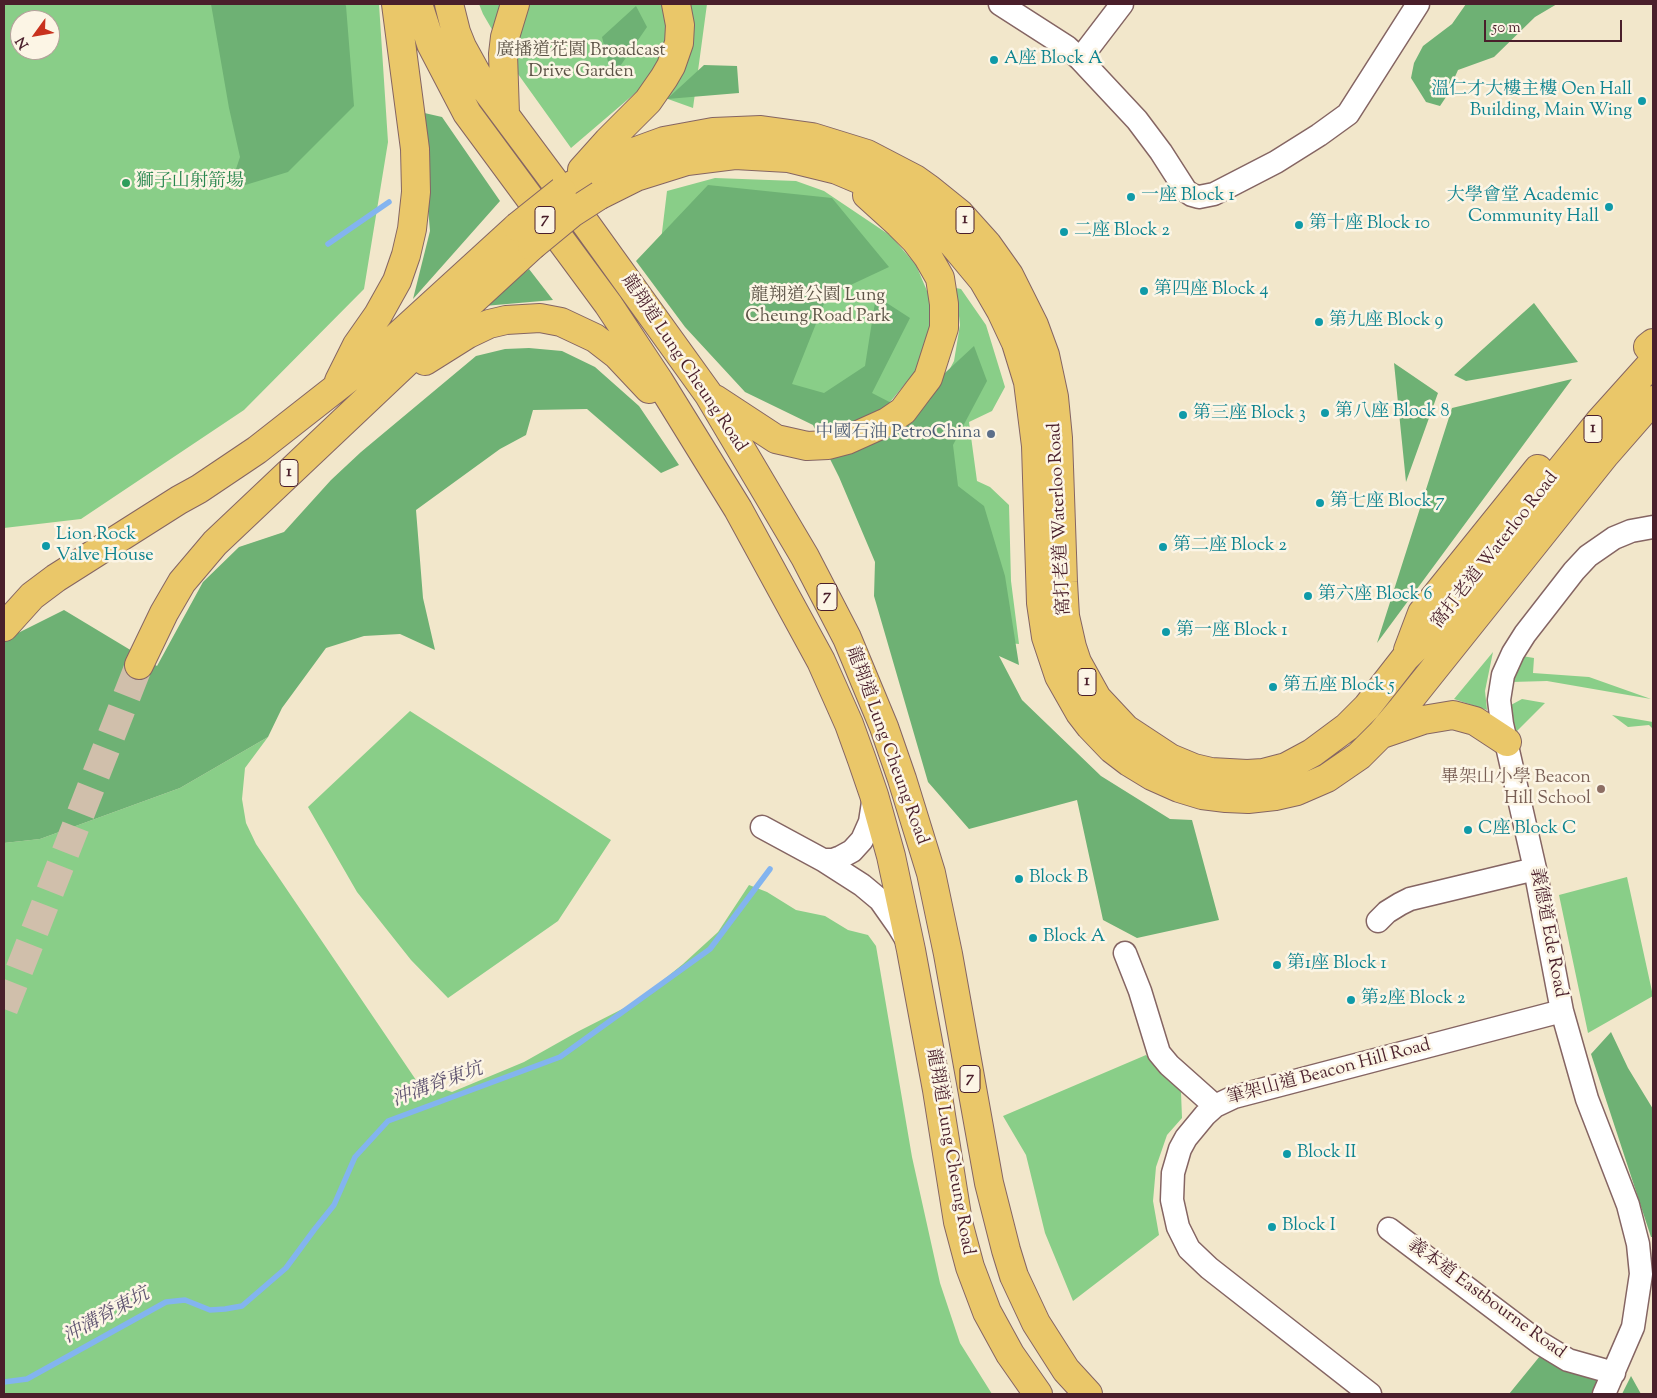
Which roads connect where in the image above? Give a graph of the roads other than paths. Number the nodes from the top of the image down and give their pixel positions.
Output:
1 (396, 4) edge
2 (418, 4) edge
3 (449, 4) edge
4 (515, 4) edge
5 (676, 4) edge
6 (1000, 4) edge
7 (1122, 4) edge
8 (1418, 4) edge
9 (1080, 59) junction
10 (505, 114) junction
11 (604, 158) junction
12 (837, 170) junction
13 (524, 237) junction
14 (451, 304) junction
15 (1652, 351) edge
16 (390, 378) junction
17 (337, 387) junction
18 (709, 395) junction
19 (1653, 400) edge
20 (684, 419) junction
21 (1653, 422) edge
22 (1546, 508) junction
23 (1653, 526) edge
24 (4, 626) edge
25 (1406, 657) junction
26 (139, 665) tunnel mouth
27 (1402, 709) junction
28 (1381, 734) junction
29 (1506, 742) junction
30 (874, 795) junction
31 (762, 827) dead end
32 (823, 860) junction
33 (1535, 869) junction
34 (1378, 921) dead end
35 (911, 950) junction
36 (1126, 953) dead end
37 (1562, 1011) junction
38 (1215, 1106) junction
39 (1389, 1229) dead end
40 (1614, 1373) junction
41 (1038, 1394) edge
42 (1088, 1394) edge
43 (1370, 1394) edge
44 (1604, 1394) edge

1 - 17 highway
2 - 20 highway, 龍翔道 Lung Cheung Road / 7
3 - 10 highway, 龍翔道 Lung Cheung Road / 7
4 - 10 highway
5 - 11 highway, 窩打老道 Waterloo Road
6 - 9 street
7 - 9 street
8 - 9 street
10 - 18 highway, 龍翔道 Lung Cheung Road / 7
11 - 13 highway, 窩打老道 Waterloo Road / 1, bridge
11 - 25 highway, 窩打老道 Waterloo Road / 1
12 - 13 highway, 窩打老道 Waterloo Road / 1, bridge
12 - 18 highway
12 - 28 highway, 窩打老道 Waterloo Road / 1
13 - 14 highway, 窩打老道 Waterloo Road / 1
14 - 16 highway, 1
14 - 17 highway, 1
15 - 22 highway, 窩打老道 Waterloo Road / 1
15 - 25 highway
16 - 20 highway
16 - 26 highway, 1
17 - 24 highway, 1
18 - 42 highway, 龍翔道 Lung Cheung Road / 7
19 - 22 highway, 窩打老道 Waterloo Road / 1
20 - 30 highway, 龍翔道 Lung Cheung Road / 7
21 - 27 highway
22 - 25 highway, 窩打老道 Waterloo Road / 1
22 - 27 highway, 窩打老道 Waterloo Road / 1
23 - 29 street, 義德道 Ede Road
27 - 28 highway, 窩打老道 Waterloo Road / 1
28 - 29 highway
29 - 33 street, 義德道 Ede Road
30 - 32 street
30 - 35 highway, 龍翔道 Lung Cheung Road / 7
31 - 32 street
32 - 35 street
33 - 34 street
33 - 37 street, 義德道 Ede Road
35 - 41 highway, 龍翔道 Lung Cheung Road / 7
36 - 38 street
37 - 38 street, 筆架山道 Beacon Hill Road
37 - 40 street, 義德道 Ede Road
38 - 43 street, 筆架山道 Beacon Hill Road
39 - 40 street, 義本道 Eastbourne Road
40 - 44 street, 義德道 Ede Road

